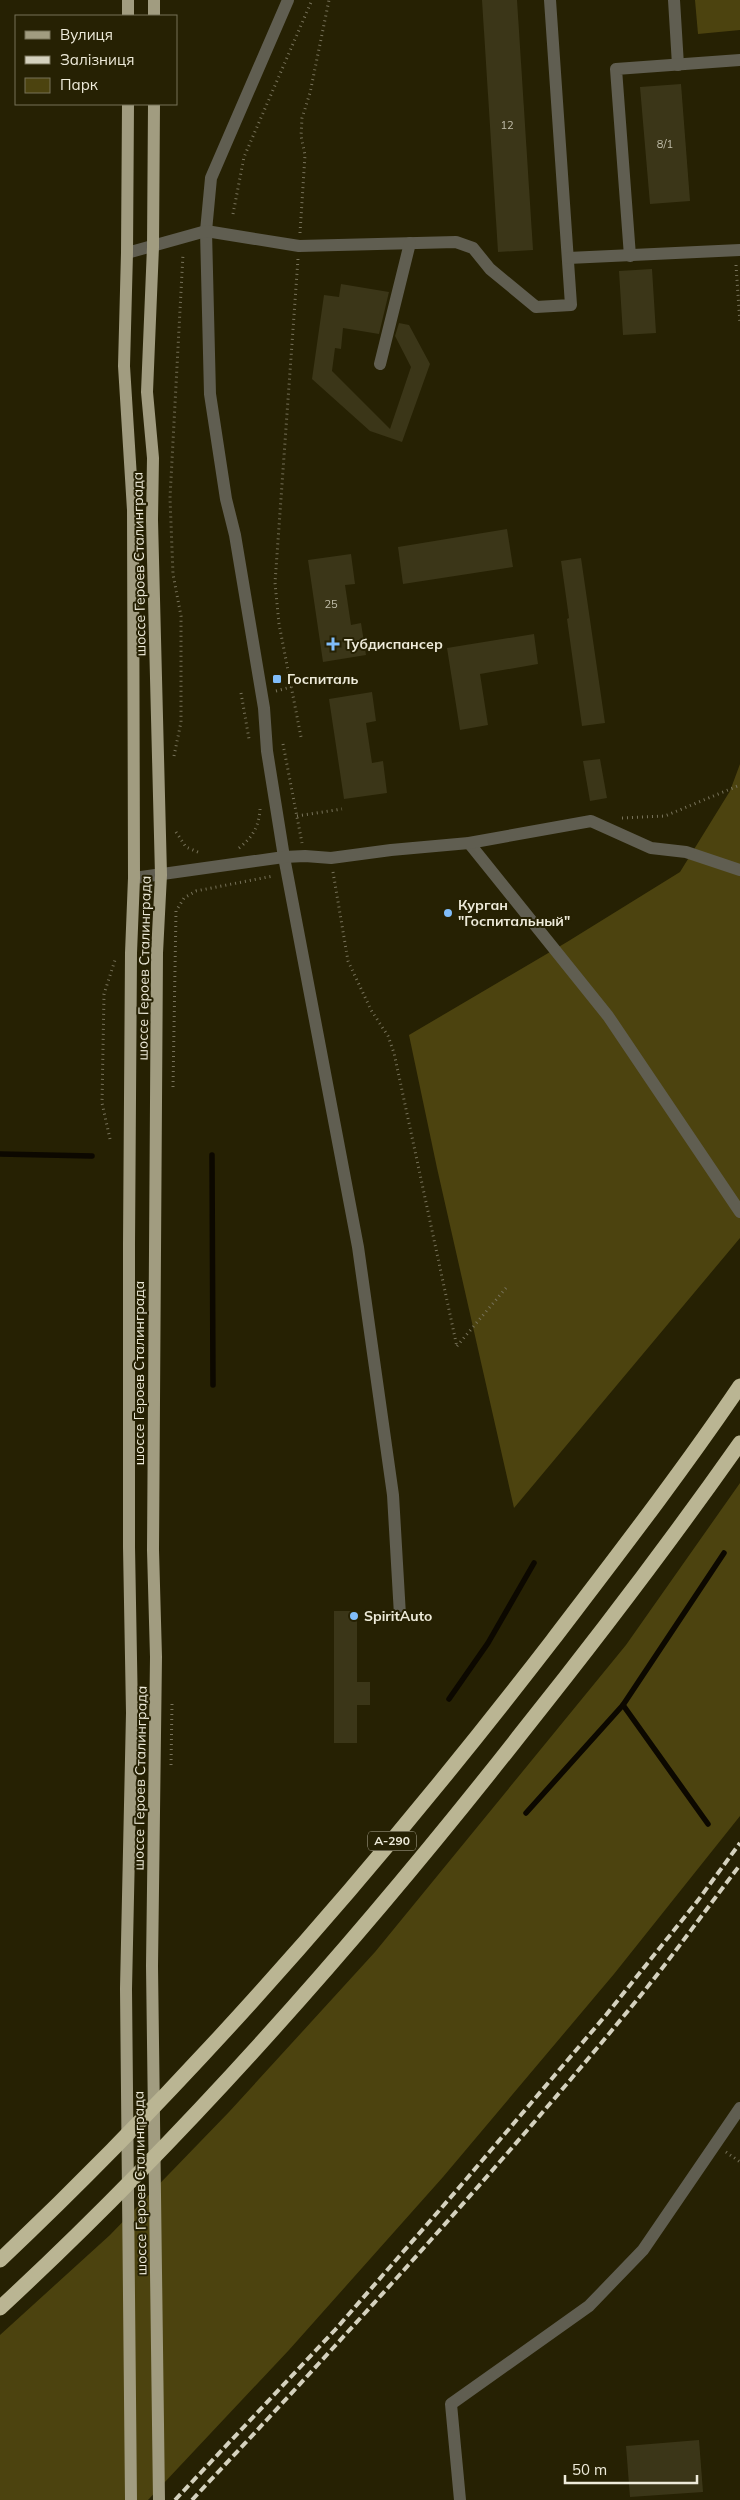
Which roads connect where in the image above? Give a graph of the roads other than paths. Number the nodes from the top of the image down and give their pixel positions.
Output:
1 (128, 0) edge
2 (154, 0) edge
3 (288, 0) edge
4 (550, 0) edge
5 (674, 0) edge
6 (128, 15) edge
7 (154, 15) edge
8 (740, 60) edge
9 (678, 64) junction
10 (128, 105) edge
11 (154, 105) edge
12 (206, 231) junction
13 (410, 243) junction
14 (153, 247) junction
15 (738, 250) edge
16 (127, 253) junction
17 (630, 256) junction
18 (568, 258) junction
19 (380, 364) dead end
20 (469, 843) junction
21 (284, 857) junction
22 (740, 870) edge
23 (161, 875) junction
24 (134, 878) junction
25 (740, 1212) edge
26 (740, 1386) edge
27 (740, 1442) edge
28 (400, 1615) dead end
29 (740, 2108) edge
30 (0, 2260) edge
31 (0, 2308) edge
32 (131, 2500) edge
33 (159, 2500) edge
34 (460, 2500) edge

1 - 6 main road
2 - 7 main road
3 - 12 street
4 - 18 street
5 - 9 street
8 - 9 street
9 - 17 street
10 - 16 main road, шоссе Героев Сталинграда
11 - 14 main road, шоссе Героев Сталинграда
12 - 13 street
12 - 14 street
12 - 21 street
13 - 18 street
13 - 19 street
14 - 16 street
14 - 23 main road, шоссе Героев Сталинграда
15 - 17 street
16 - 24 main road, шоссе Героев Сталинграда
17 - 18 street
20 - 21 street
20 - 22 street
20 - 25 street
21 - 23 street
21 - 28 street
23 - 24 street
23 - 33 main road, шоссе Героев Сталинграда
24 - 32 main road, шоссе Героев Сталинграда
26 - 30 highway, А-290
27 - 31 highway, А-290
29 - 34 street

